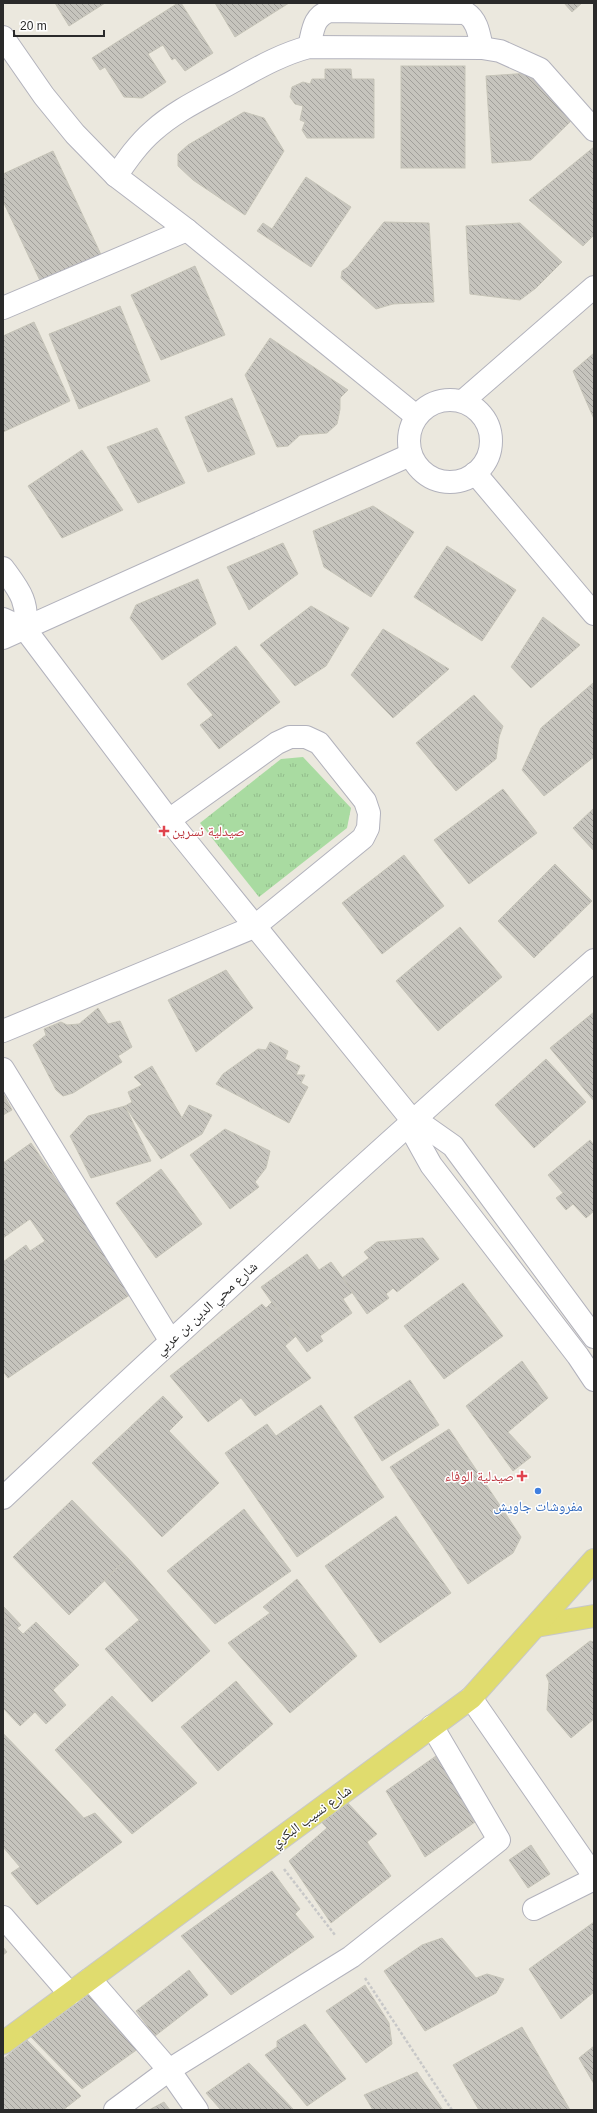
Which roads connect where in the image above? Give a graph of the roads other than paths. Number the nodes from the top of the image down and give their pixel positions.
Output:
1 (3, 37) edge
2 (309, 47) junction
3 (482, 48) junction
4 (594, 130) edge
5 (116, 176) junction
6 (187, 230) junction
7 (594, 287) edge
8 (3, 308) edge
9 (463, 401) junction
10 (416, 416) junction
11 (410, 455) junction
12 (475, 473) junction
13 (3, 568) edge
14 (594, 614) edge
15 (3, 619) edge
16 (25, 630) junction
17 (3, 638) edge
18 (169, 820) junction
19 (254, 927) junction
20 (594, 960) edge
21 (3, 1031) edge
22 (3, 1069) edge
23 (412, 1120) junction
24 (594, 1337) edge
25 (170, 1340) junction
26 (594, 1380) edge
27 (3, 1498) edge
28 (594, 1560) edge
29 (594, 1616) edge
30 (536, 1626) junction
31 (471, 1698) junction
32 (432, 1726) junction
33 (594, 1877) edge
34 (534, 1909) dead end
35 (3, 1917) edge
36 (90, 1979) junction
37 (70, 1994) junction
38 (3, 2044) edge
39 (169, 2070) junction
40 (115, 2110) edge
41 (197, 2110) edge

1 - 5 street
2 - 3 street
2 - 3 street
2 - 5 street
3 - 4 street
5 - 6 street
6 - 8 street
6 - 10 street
7 - 9 street
9 - 10 street
9 - 12 street
10 - 11 street
11 - 12 street
11 - 16 street
12 - 14 street
13 - 16 street
15 - 16 street
16 - 17 street
16 - 18 street
18 - 19 street
18 - 19 street
19 - 21 street
19 - 23 street
20 - 23 street, شارع محي الدين بن عربي
22 - 25 street
23 - 24 street
23 - 25 street, شارع محي الدين بن عربي
23 - 26 street
25 - 27 street, شارع محي الدين بن عربي
28 - 30 main road, شارع نسيب البكري
29 - 30 main road
30 - 31 main road, شارع نسيب البكري
31 - 32 main road, شارع نسيب البكري
31 - 33 street
32 - 36 main road, شارع نسيب البكري
32 - 39 street
33 - 34 street
35 - 37 street
36 - 37 main road, شارع نسيب البكري
36 - 39 street
37 - 38 main road, شارع نسيب البكري
39 - 40 street
39 - 41 street

